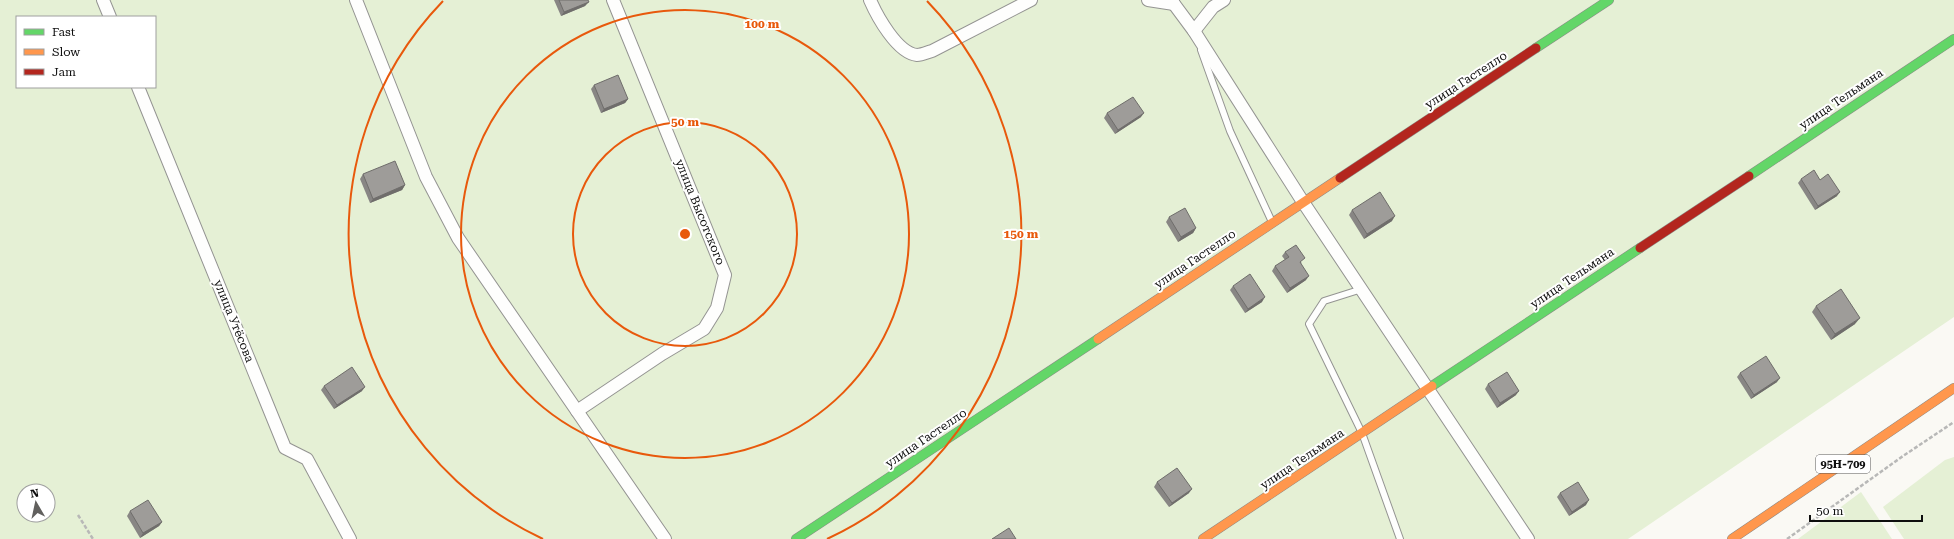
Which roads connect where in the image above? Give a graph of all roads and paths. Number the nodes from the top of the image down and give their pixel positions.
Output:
1 (103, 0) edge
2 (356, 0) edge
3 (613, 0) edge
4 (870, 0) edge
5 (1031, 0) edge
6 (1148, 0) edge
7 (1224, 0) edge
8 (1609, 0) edge
9 (1173, 2) edge
10 (110, 16) edge
11 (1194, 31) junction
12 (1954, 39) edge
13 (138, 88) edge
14 (1303, 202) junction
15 (1272, 222) junction
16 (1362, 289) junction
17 (1428, 388) junction
18 (1954, 388) edge
19 (577, 412) junction
20 (1954, 422) edge
21 (1362, 434) junction
22 (78, 515) dead end
23 (93, 539) edge
24 (350, 539) edge
25 (665, 539) edge
26 (796, 539) edge
27 (1203, 539) edge
28 (1400, 539) edge
29 (1528, 539) edge
30 (1732, 539) edge
31 (1787, 539) edge

1 - 10 street
2 - 19 street
3 - 19 street, улица Высотского
4 - 5 street
6 - 9 street
7 - 11 street
8 - 14 street, улица Гастелло
9 - 11 street
11 - 14 street
11 - 15 lane
12 - 17 street, улица Тельмана
13 - 24 street, улица Утёсова
14 - 15 street, улица Гастелло
14 - 16 street
15 - 26 street, улица Гастелло
16 - 17 street
16 - 21 lane
17 - 21 street, улица Тельмана
17 - 29 street
18 - 30 street, 95Н-709
19 - 25 street
20 - 31 path
21 - 27 street, улица Тельмана
21 - 28 lane
22 - 23 path

